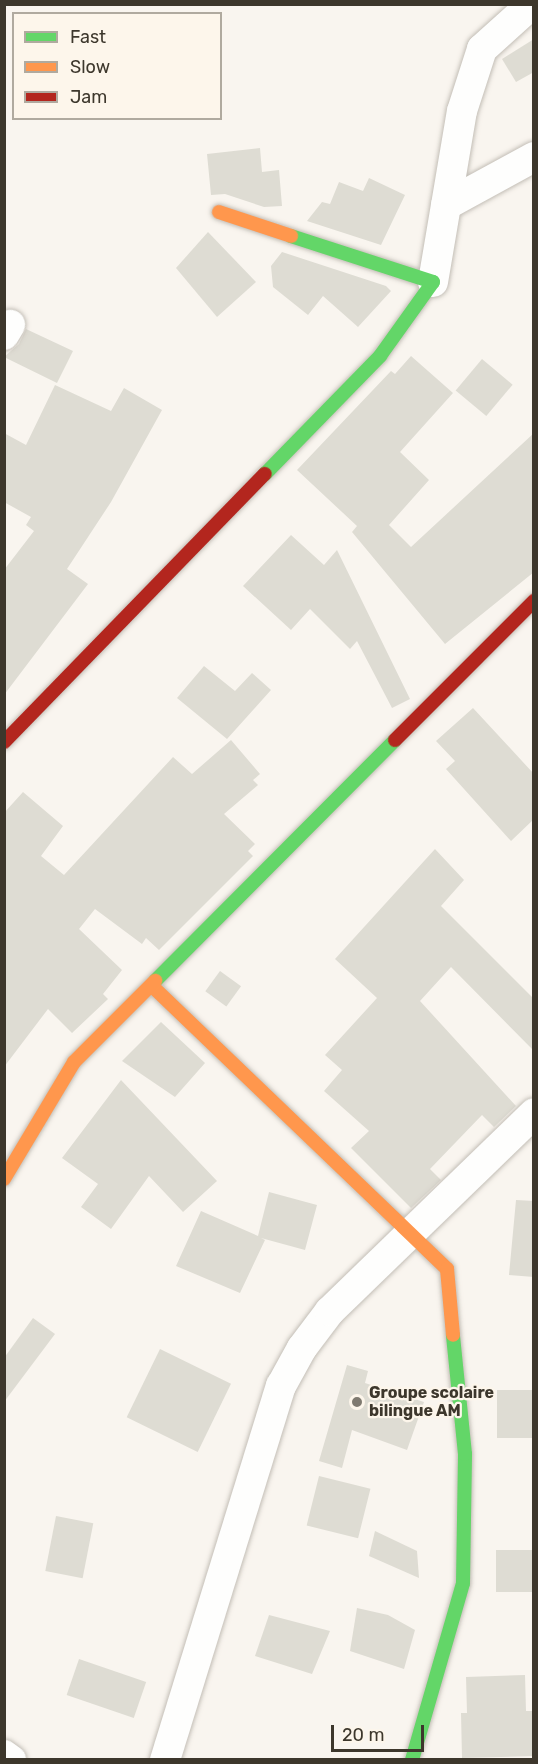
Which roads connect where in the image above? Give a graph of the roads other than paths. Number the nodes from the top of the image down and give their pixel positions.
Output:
1 (532, 4) edge
2 (534, 158) edge
3 (446, 206) junction
4 (219, 212) dead end
5 (433, 282) junction
6 (534, 601) edge
7 (4, 742) edge
8 (152, 986) junction
9 (534, 1113) edge
10 (4, 1179) edge
11 (410, 1234) junction
12 (4, 1755) edge
13 (11, 1760) edge
14 (165, 1760) edge
15 (412, 1760) edge

1 - 3 street
2 - 3 street
3 - 5 street
4 - 5 street
5 - 7 street
6 - 8 street
8 - 10 street
8 - 11 street
9 - 11 street
11 - 14 street
11 - 15 street
12 - 13 street

